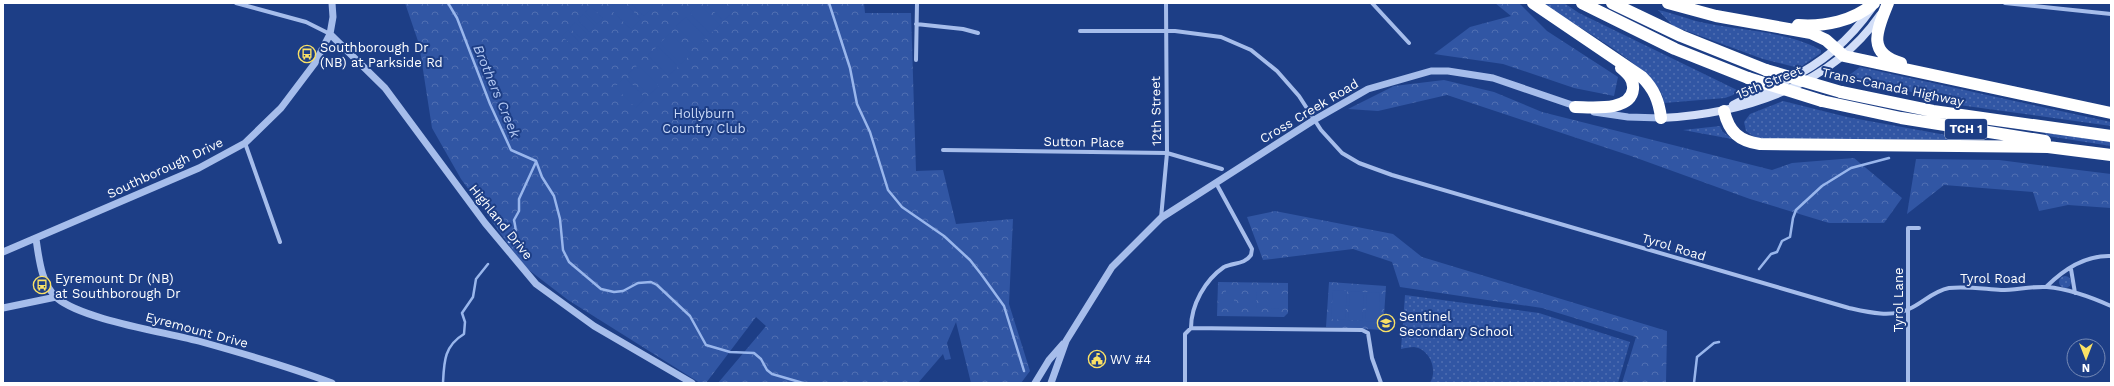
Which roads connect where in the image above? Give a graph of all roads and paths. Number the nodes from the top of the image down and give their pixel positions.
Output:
1 (236, 3) edge
2 (332, 3) edge
3 (917, 3) edge
4 (1166, 3) edge
5 (1372, 3) edge
6 (1533, 3) edge
7 (1582, 3) edge
8 (1612, 3) edge
9 (1668, 3) edge
10 (1875, 3) edge
11 (1888, 3) edge
12 (2005, 3) edge
13 (2111, 14) edge
14 (916, 24) junction
15 (1773, 26) junction
16 (1080, 31) dead end
17 (1165, 31) junction
18 (978, 33) dead end
19 (330, 34) junction
20 (1587, 41) junction
21 (1409, 43) dead end
22 (1840, 53) junction
23 (916, 60) dead end
24 (1973, 83) junction
25 (1575, 107) junction
26 (1724, 111) junction
27 (2111, 113) edge
28 (1661, 118) junction
29 (1314, 120) junction
30 (2111, 136) edge
31 (245, 143) junction
32 (943, 150) dead end
33 (2111, 152) edge
34 (1167, 153) junction
35 (2111, 156) edge
36 (1222, 169) dead end
37 (1216, 183) junction
38 (1161, 218) junction
39 (1919, 228) dead end
40 (36, 239) junction
41 (280, 242) dead end
42 (3, 252) edge
43 (2111, 256) edge
44 (2071, 269) junction
45 (2046, 287) junction
46 (2075, 293) junction
47 (56, 297) junction
48 (2111, 306) edge
49 (3, 308) edge
50 (1909, 309) junction
51 (1191, 328) junction
52 (1066, 341) junction
53 (332, 383) edge
54 (692, 383) edge
55 (1035, 383) edge
56 (1051, 383) edge
57 (1185, 383) edge
58 (1381, 383) edge
59 (1908, 383) edge

1 - 19 street
2 - 19 street, Southborough Drive
3 - 14 street
4 - 17 street, 12th Street
5 - 21 street
6 - 20 highway
7 - 33 highway, Trans-Canada Highway / TCH 1, bridge
8 - 30 highway, Trans-Canada Highway / TCH 1, bridge
9 - 15 highway
10 - 15 highway
10 - 22 main road, 15th Street
11 - 22 main road, 15th Street
11 - 24 highway
12 - 13 street
14 - 18 street
14 - 23 street
15 - 22 highway
16 - 17 street, Tyrol Road
17 - 29 street, Tyrol Road
17 - 34 street, 12th Street
19 - 31 street, Southborough Drive
19 - 54 street, Highland Drive
20 - 25 highway
20 - 28 highway
22 - 24 highway
22 - 26 main road, 15th Street
24 - 27 highway
25 - 28 street, Cross Creek Road
25 - 29 street, Cross Creek Road
26 - 28 main road, 15th Street
26 - 35 highway
29 - 37 street, Cross Creek Road
29 - 50 street, Tyrol Road
31 - 40 street, Southborough Drive
31 - 41 street
32 - 34 street, Sutton Place
34 - 36 street, Sutton Place
34 - 38 street, 12th Street
37 - 38 street, Cross Creek Road
37 - 51 street
38 - 52 street, Cross Creek Road
39 - 50 street, Tyrol Lane
40 - 42 street, Southborough Drive
40 - 47 street, Eyremount Drive
43 - 44 street
44 - 45 street
44 - 46 street
45 - 46 street, Tyrol Road
45 - 50 street, Tyrol Road
46 - 48 street, Tyrol Road
47 - 49 street
47 - 53 street, Eyremount Drive
50 - 59 street, Tyrol Lane
51 - 57 street
51 - 58 street
52 - 55 street, Cross Creek Road
52 - 56 street, Cross Creek Road

